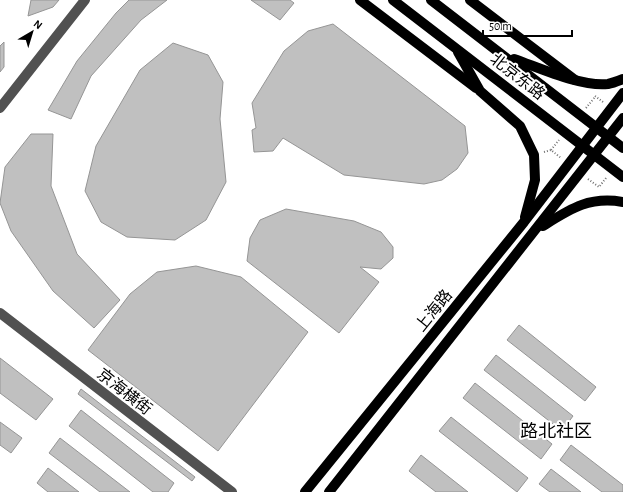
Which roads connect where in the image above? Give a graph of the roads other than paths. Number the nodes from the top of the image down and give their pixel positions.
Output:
1 (85, 0) edge
2 (360, 0) edge
3 (393, 0) edge
4 (431, 0) edge
5 (470, 0) edge
6 (455, 46) junction
7 (503, 55) junction
8 (623, 79) edge
9 (575, 80) junction
10 (480, 91) junction
11 (623, 93) edge
12 (0, 108) edge
13 (623, 118) edge
14 (597, 127) junction
15 (609, 137) junction
16 (583, 146) junction
17 (623, 148) edge
18 (595, 155) junction
19 (623, 177) edge
20 (620, 203) edge
21 (524, 222) junction
22 (536, 231) junction
23 (0, 314) edge
24 (232, 492) edge
25 (305, 492) edge
26 (329, 492) edge

1 - 12 street
2 - 10 main road
3 - 6 main road, 北京东路
4 - 7 main road, 北京东路
5 - 9 main road
6 - 10 main road
6 - 16 main road, 北京东路
7 - 9 main road
7 - 14 main road, 北京东路
8 - 9 main road
10 - 21 main road
11 - 14 main road, 上海路
13 - 15 main road, 上海路
14 - 15 main road, 北京东路
14 - 16 main road, 上海路
15 - 17 main road, 北京东路
15 - 18 main road, 上海路
16 - 18 main road, 北京东路
16 - 21 main road, 上海路
18 - 19 main road, 北京东路
18 - 22 main road, 上海路
20 - 22 main road
21 - 25 main road, 上海路
22 - 26 main road, 上海路
23 - 24 street, 京海横街

